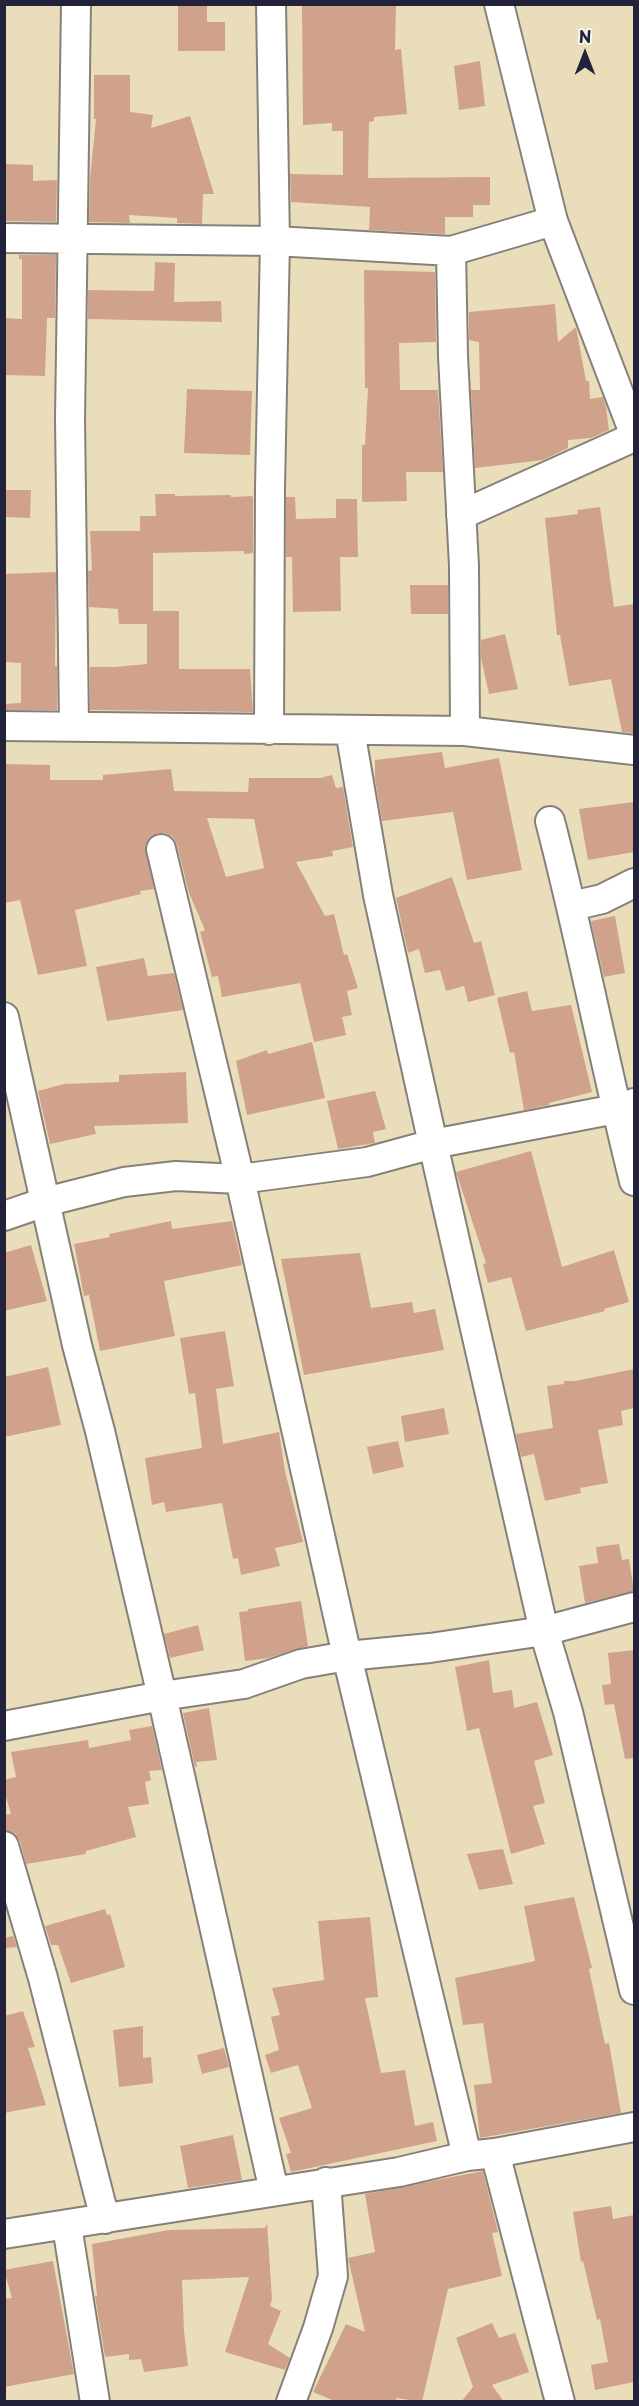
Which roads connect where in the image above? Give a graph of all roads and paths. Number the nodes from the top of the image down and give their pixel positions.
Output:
1 (76, 4) edge
2 (271, 4) edge
3 (499, 4) edge
4 (552, 221) junction
5 (4, 238) edge
6 (71, 240) junction
7 (275, 241) junction
8 (451, 251) junction
9 (634, 435) edge
10 (461, 515) junction
11 (74, 725) junction
12 (4, 726) edge
13 (269, 730) junction
14 (350, 730) junction
15 (465, 731) junction
16 (634, 750) edge
17 (550, 821) dead end
18 (161, 849) dead end
19 (634, 884) edge
20 (572, 906) junction
21 (4, 1017) edge
22 (625, 1106) edge
23 (433, 1144) junction
24 (240, 1179) junction
25 (634, 1181) edge
26 (45, 1202) junction
27 (4, 1216) edge
28 (634, 1607) edge
29 (544, 1631) junction
30 (347, 1656) junction
31 (162, 1696) junction
32 (4, 1726) edge
33 (4, 1846) edge
34 (634, 1990) edge
35 (634, 2127) edge
36 (495, 2153) junction
37 (467, 2156) junction
38 (326, 2182) junction
39 (274, 2191) junction
40 (105, 2219) junction
41 (67, 2226) junction
42 (4, 2234) edge
43 (553, 2400) edge
44 (95, 2402) edge
45 (291, 2402) edge

1 - 6 street
2 - 7 street
3 - 4 street
4 - 8 street
4 - 9 street
5 - 6 street
6 - 7 street
6 - 11 street
7 - 8 street
7 - 13 street
8 - 10 street
9 - 10 street
10 - 15 street
11 - 12 street
11 - 13 street
13 - 14 street
14 - 15 street
14 - 23 street
15 - 16 street
17 - 20 street
18 - 24 street
19 - 20 street
20 - 22 street
21 - 26 street
22 - 23 street
22 - 25 street
23 - 24 street
23 - 29 street
24 - 26 street
24 - 30 street
26 - 27 street
26 - 31 street
28 - 29 street
29 - 30 street
29 - 34 street
30 - 31 street
30 - 37 street
31 - 32 street
31 - 39 street
33 - 40 street
35 - 36 street
36 - 37 street
36 - 43 street
37 - 38 street
38 - 39 street
38 - 45 street
39 - 40 street
40 - 41 street
41 - 42 street
41 - 44 street

